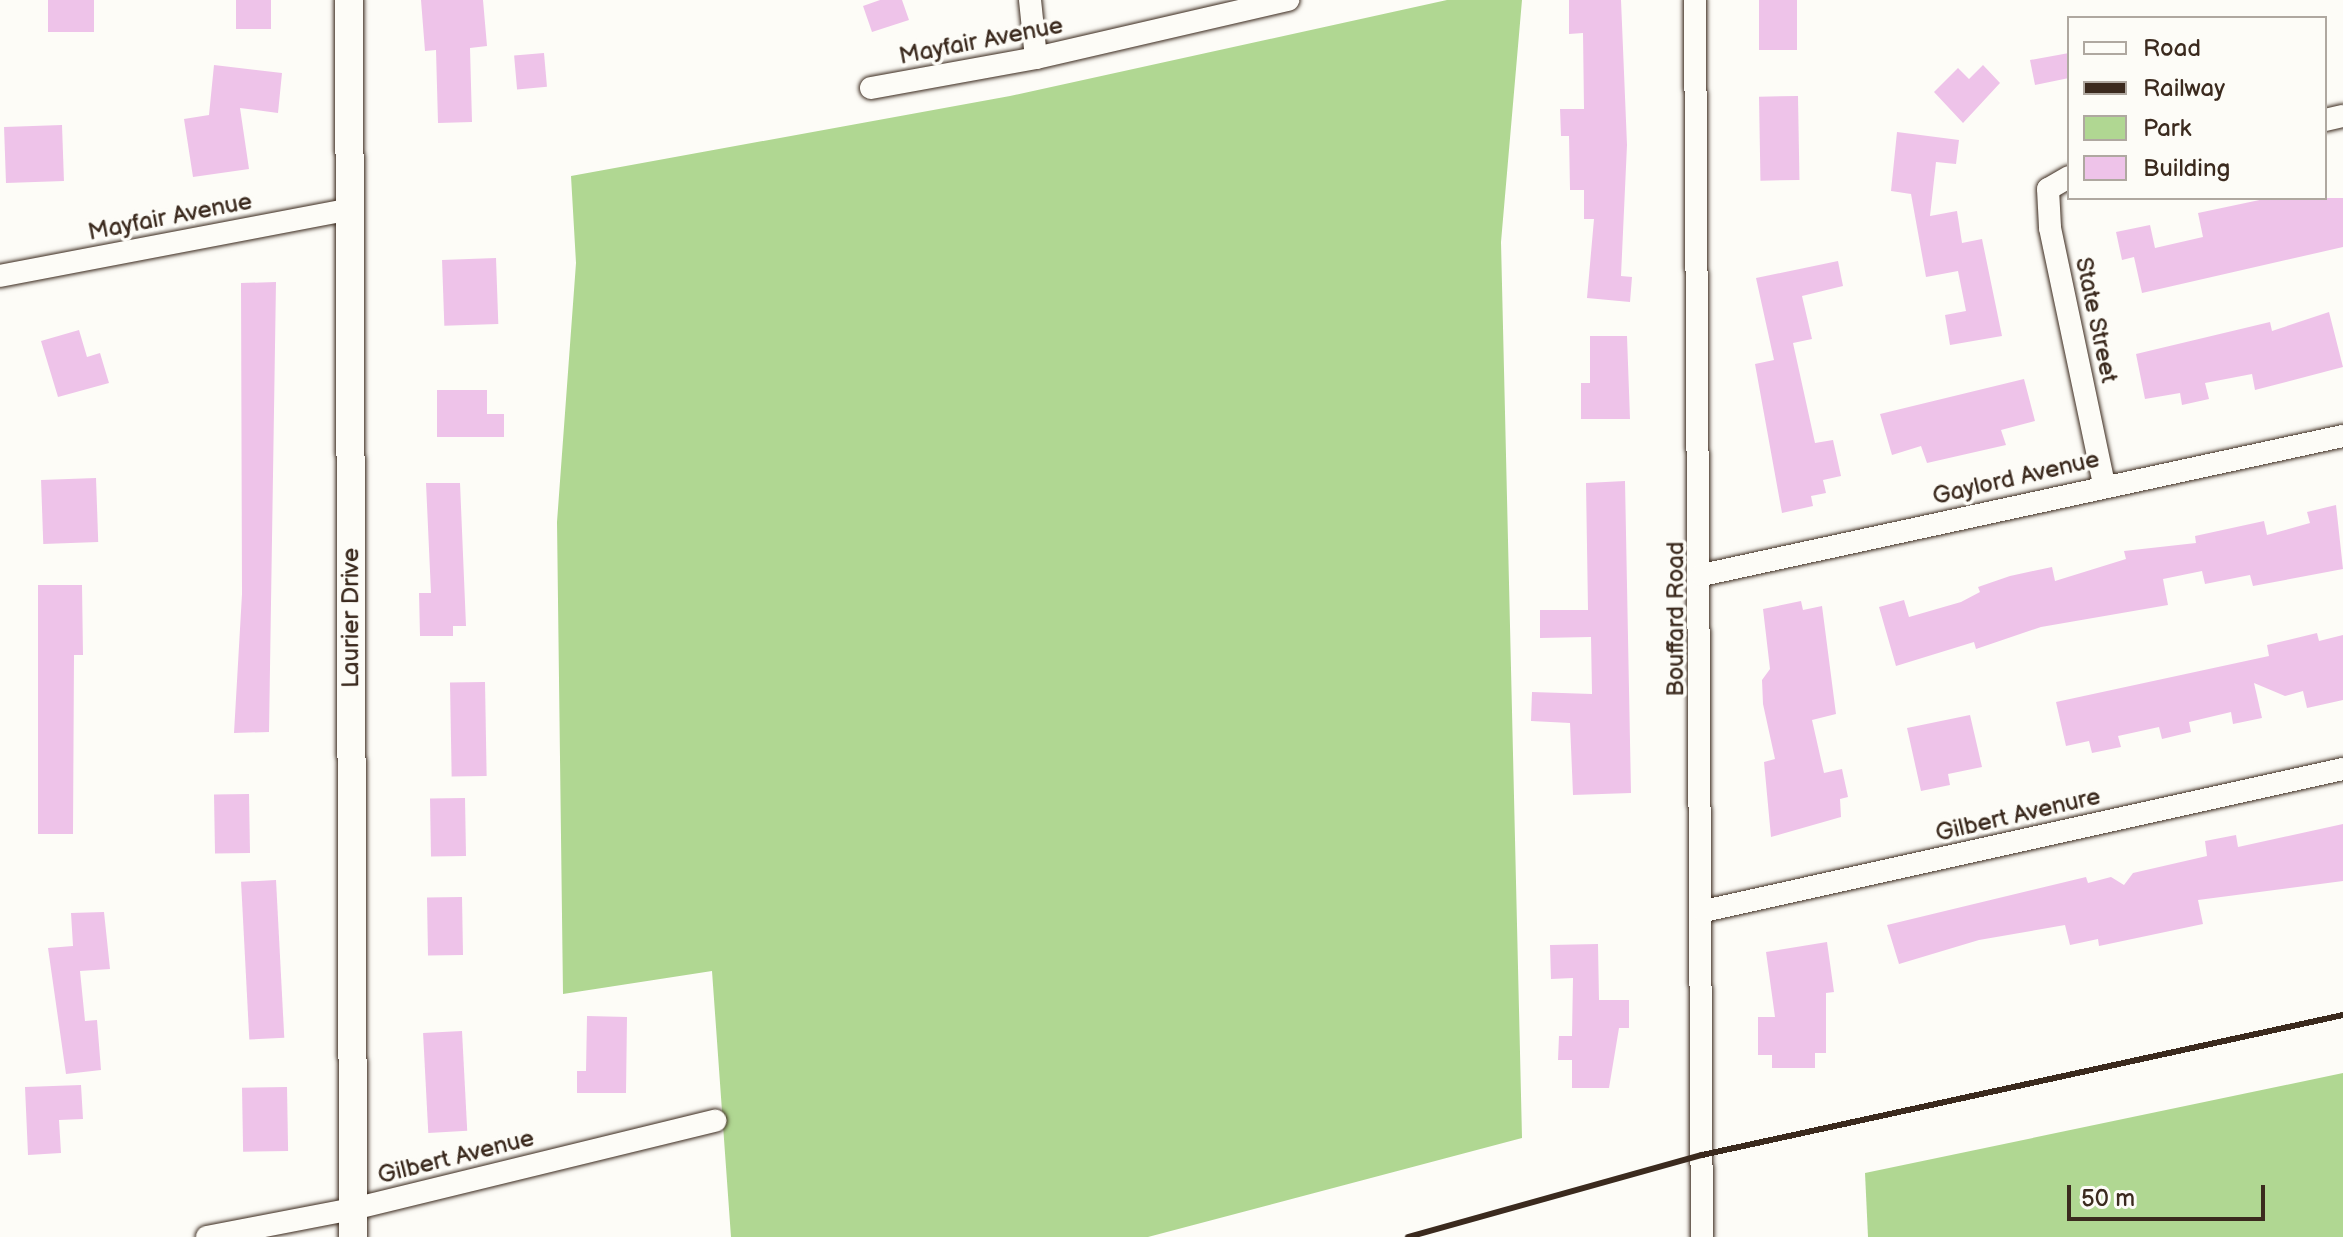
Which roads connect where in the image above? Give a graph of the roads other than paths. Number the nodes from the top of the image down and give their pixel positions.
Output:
1 (349, 0) edge
2 (1030, 0) edge
3 (1288, 0) edge
4 (1695, 0) edge
5 (1036, 58) junction
6 (871, 88) dead end
7 (2067, 178) edge
8 (350, 209) junction
9 (0, 276) edge
10 (2343, 436) edge
11 (2104, 485) junction
12 (1702, 575) junction
13 (2343, 769) edge
14 (1704, 911) junction
15 (715, 1121) dead end
16 (353, 1209) junction
17 (207, 1237) edge
18 (353, 1237) edge
19 (1702, 1237) edge

1 - 8 street, Laurier Drive
2 - 5 street
3 - 5 street, Mayfair Avenue
4 - 12 street, Bouffard Road
5 - 6 street, Mayfair Avenue
7 - 11 street, State Street
8 - 9 street, Mayfair Avenue
8 - 16 street, Laurier Drive
10 - 11 street, Gaylord Avenue
11 - 12 street, Gaylord Avenue
12 - 14 street, Bouffard Road
13 - 14 street, Gilbert Avenure
14 - 19 street, Bouffard Road
15 - 16 street, Gilbert Avenue
16 - 17 street, Gilbert Avenue
16 - 18 street, Laurier Drive

